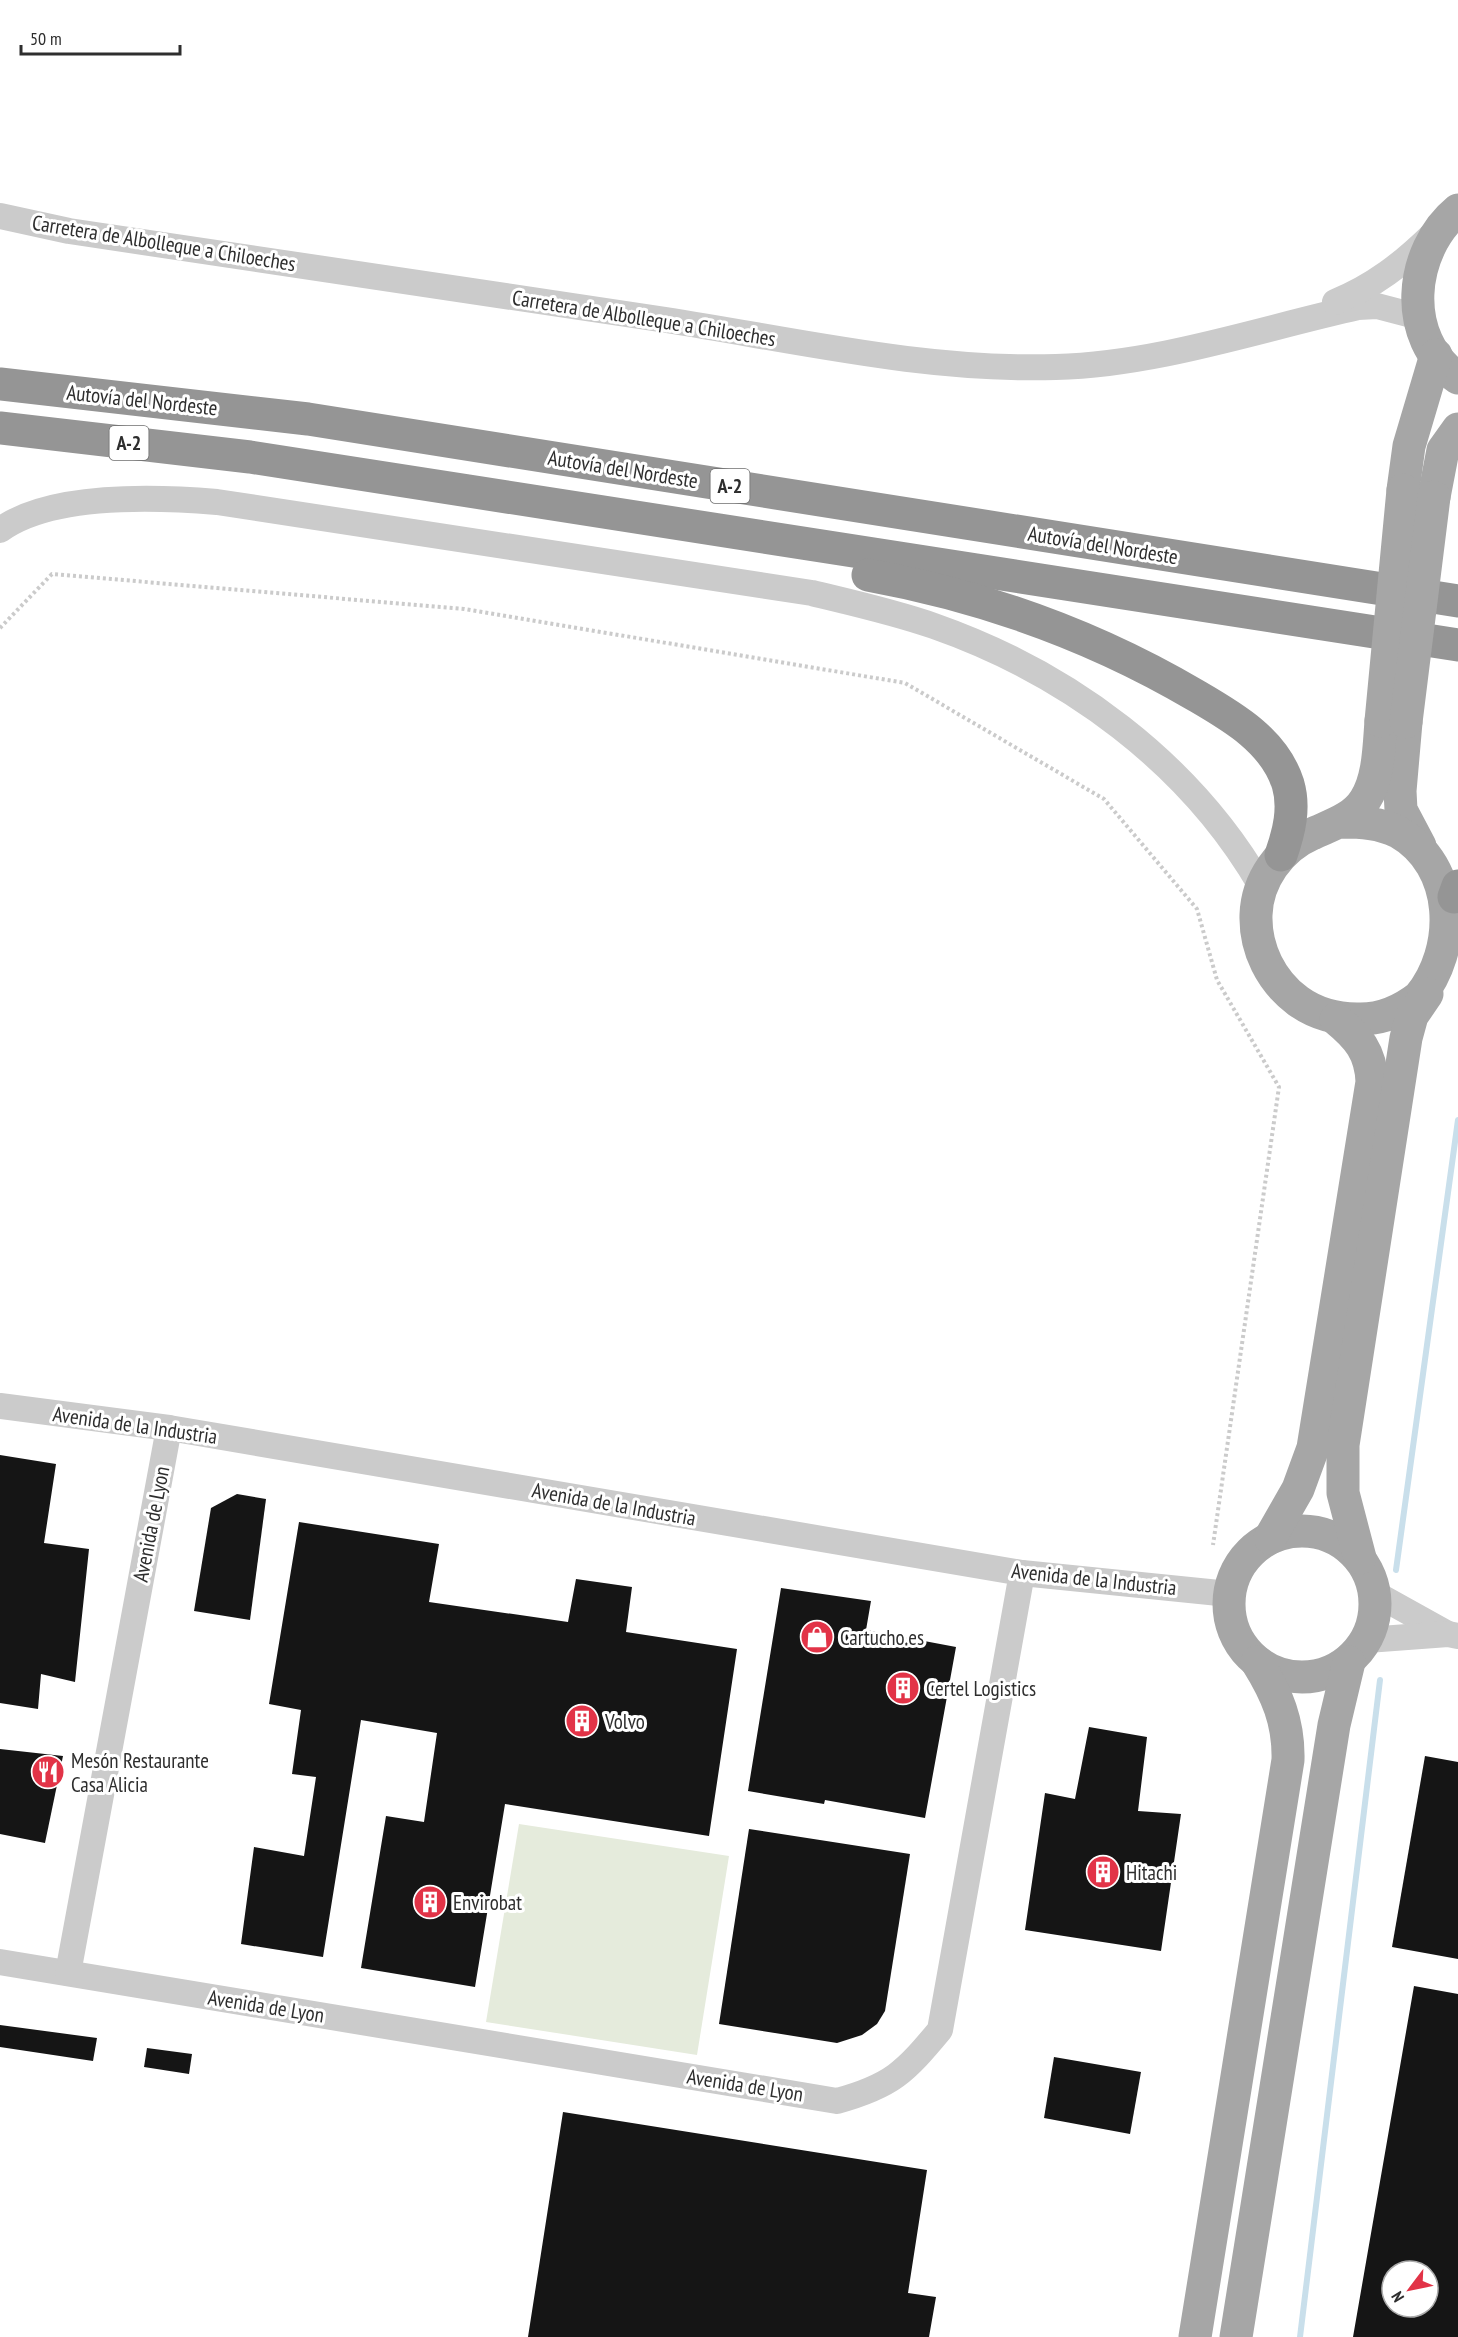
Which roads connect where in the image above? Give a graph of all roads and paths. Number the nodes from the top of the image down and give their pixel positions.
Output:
1 (0, 216) edge
2 (1448, 220) edge
3 (1419, 317) junction
4 (1288, 323) junction
5 (1447, 367) edge
6 (0, 384) edge
7 (0, 428) edge
8 (1458, 429) edge
9 (250, 457) junction
10 (1419, 493) junction
11 (0, 530) edge
12 (1458, 601) edge
13 (0, 628) edge
14 (1458, 645) edge
15 (1394, 722) junction
16 (1341, 822) junction
17 (1420, 846) junction
18 (1281, 855) junction
19 (1261, 886) junction
20 (1456, 891) edge
21 (1454, 954) edge
22 (1431, 987) junction
23 (1336, 1019) junction
24 (0, 1406) edge
25 (169, 1428) junction
26 (1270, 1538) junction
27 (1213, 1545) dead end
28 (1360, 1558) junction
29 (1022, 1573) junction
30 (1229, 1594) junction
31 (1376, 1594) junction
32 (1453, 1635) edge
33 (1358, 1651) junction
34 (1257, 1662) junction
35 (0, 1962) edge
36 (68, 1973) junction
37 (1195, 2337) edge
38 (1236, 2337) edge

1 - 4 street, Carretera de Albolleque a Chiloeches
2 - 3 main road
2 - 4 street, Carretera de Albolleque a Chiloeches
3 - 4 street, Carretera de Albolleque a Chiloeches
3 - 5 main road
5 - 10 main road
6 - 12 highway, Autovía del Nordeste / A-2
7 - 9 highway, Autovía del Nordeste / A-2
8 - 10 main road
9 - 14 highway, Autovía del Nordeste / A-2
9 - 18 highway
10 - 15 main road, bridge
11 - 19 street
13 - 27 path
15 - 16 main road
15 - 17 main road
16 - 17 main road
16 - 18 main road
17 - 20 main road
18 - 19 main road
19 - 23 main road
20 - 21 main road
21 - 22 main road
22 - 23 main road
22 - 28 main road
23 - 26 main road
24 - 25 street, Avenida de la Industria
25 - 29 street, Avenida de la Industria
25 - 36 street, Avenida de Lyon
26 - 28 main road
26 - 30 main road
28 - 31 main road
29 - 30 street, Avenida de la Industria
29 - 36 street, Avenida de Lyon
30 - 34 main road
31 - 32 street
31 - 33 main road
32 - 33 street
33 - 34 main road
33 - 38 main road
34 - 37 main road
35 - 36 street, Avenida de Lyon

